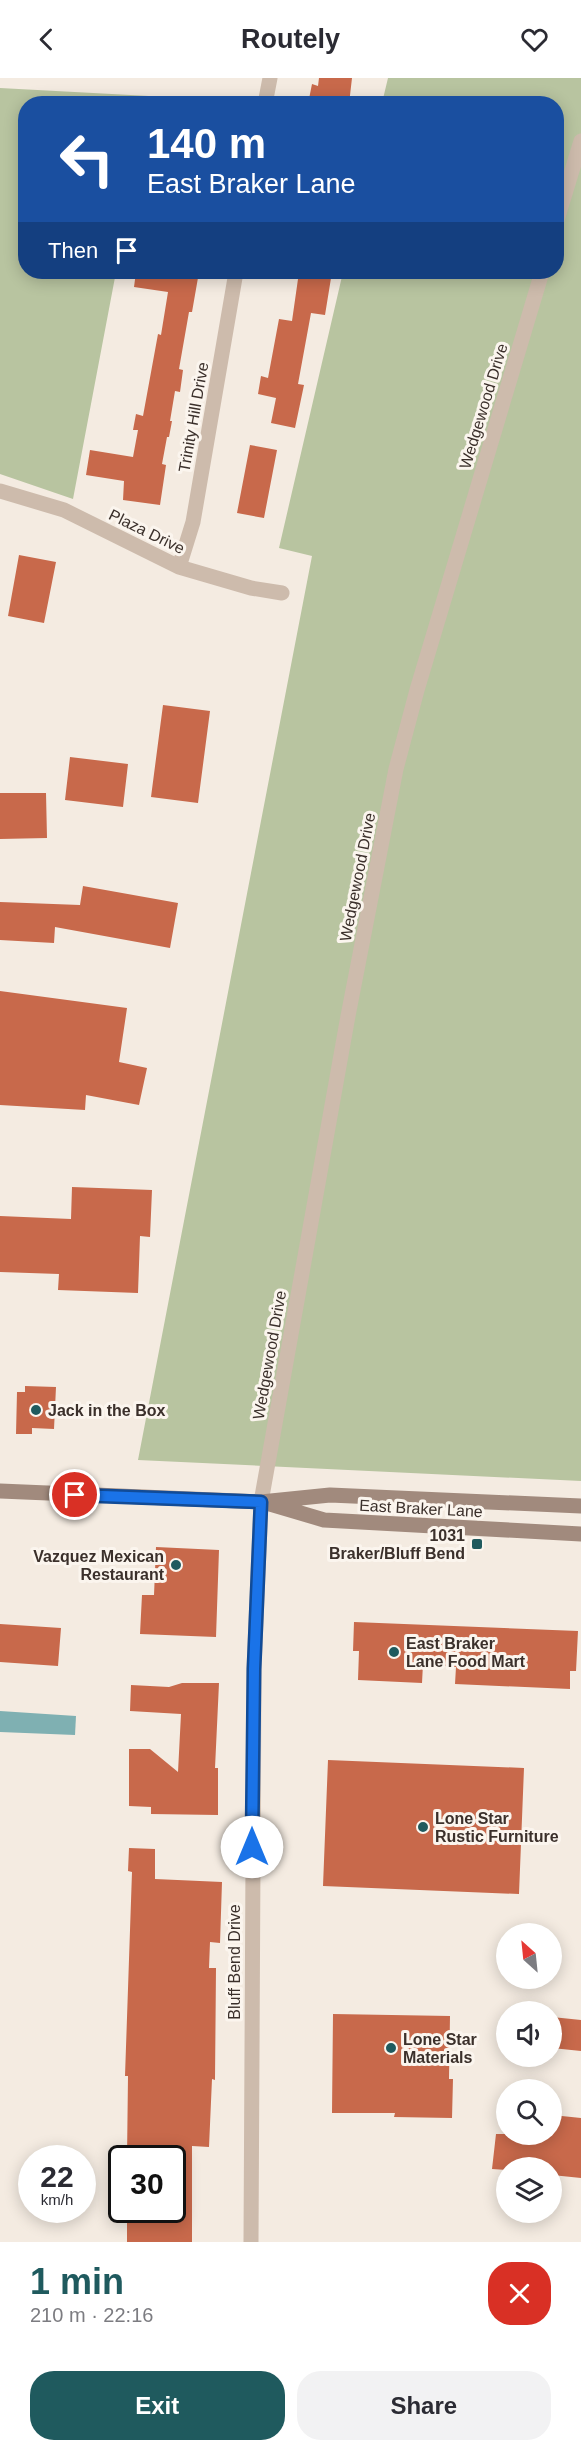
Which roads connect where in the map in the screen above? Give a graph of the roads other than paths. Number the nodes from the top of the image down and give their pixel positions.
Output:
1 (270, 78) edge
2 (267, 96) edge
3 (581, 141) edge
4 (564, 197) edge
5 (235, 279) edge
6 (540, 279) edge
7 (0, 491) edge
8 (179, 567) junction
9 (282, 593) dead end
10 (0, 1491) edge
11 (261, 1502) junction
12 (581, 1506) edge
13 (581, 1534) edge
14 (251, 2242) edge

1 - 2 street
3 - 4 street
5 - 8 street, Trinity Hill Drive
6 - 11 street, Wedgewood Drive
7 - 8 street, Plaza Drive
8 - 9 street, Plaza Drive
10 - 11 main road, East Braker Lane
11 - 12 main road, East Braker Lane
11 - 13 main road, East Braker Lane
11 - 14 street, Bluff Bend Drive

